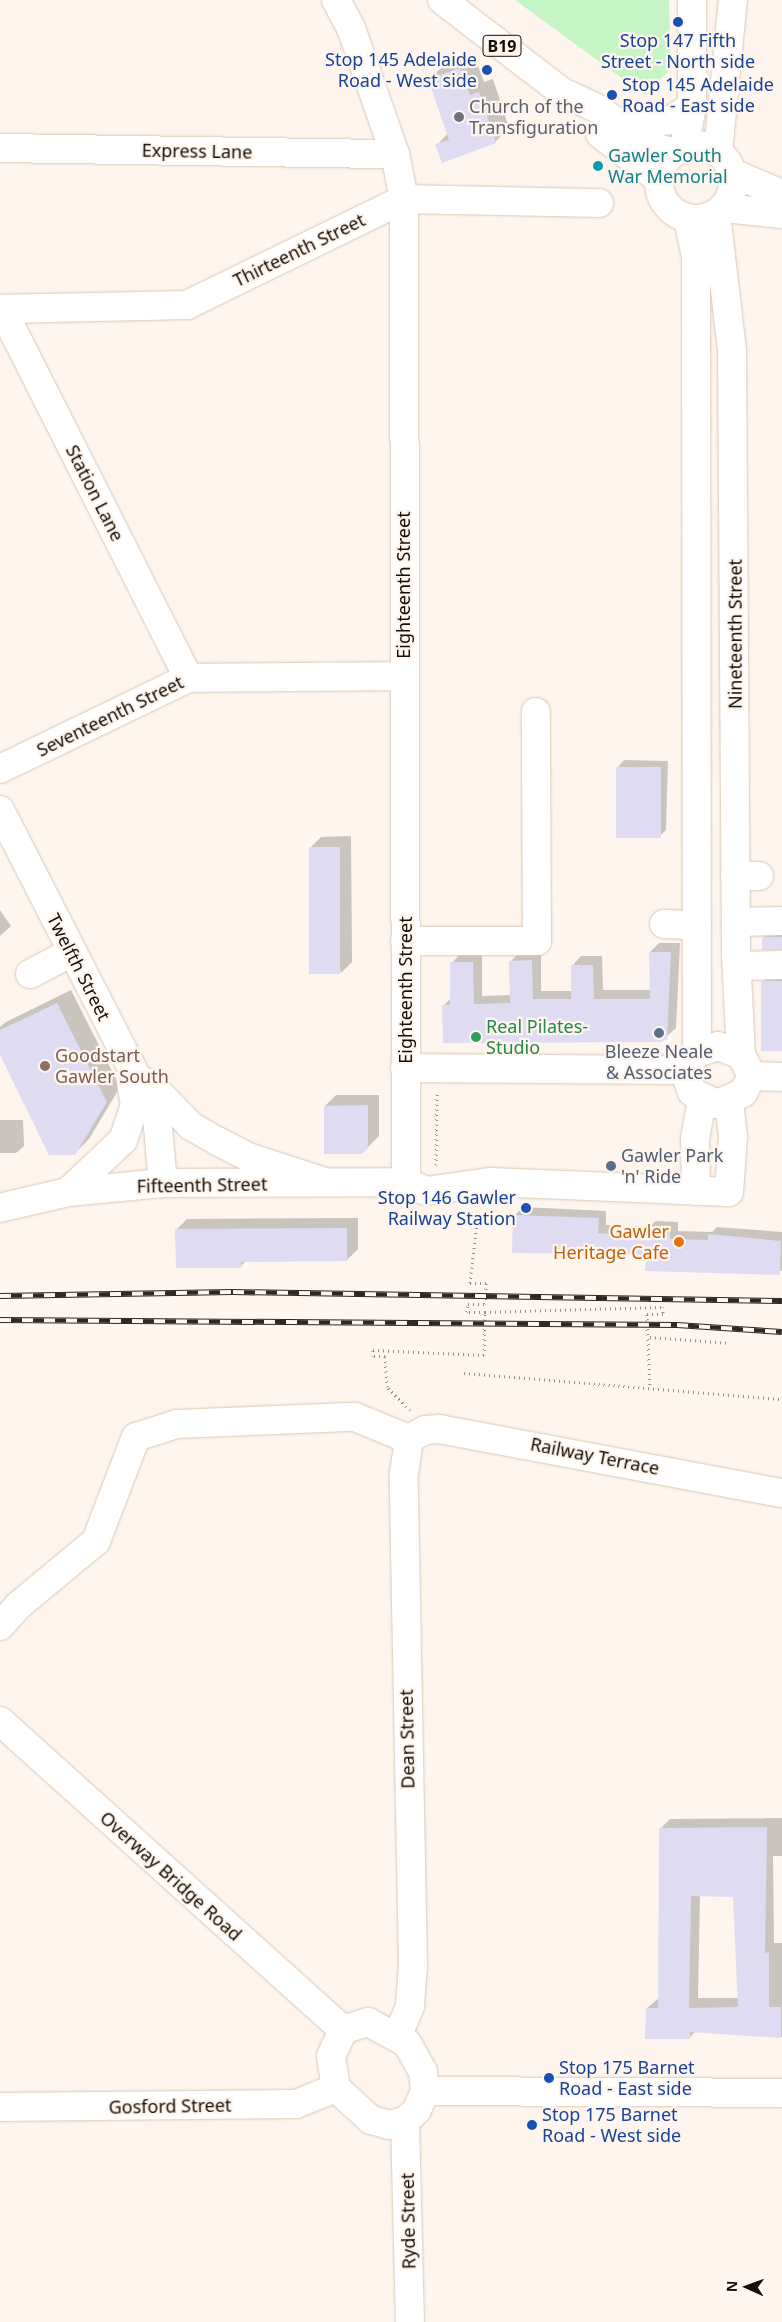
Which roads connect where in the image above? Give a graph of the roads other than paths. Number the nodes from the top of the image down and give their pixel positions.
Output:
1 (336, 0) edge
2 (442, 0) edge
3 (692, 0) edge
4 (733, 0) edge
5 (562, 92) junction
6 (692, 106) junction
7 (620, 126) junction
8 (0, 148) edge
9 (679, 150) junction
10 (395, 154) junction
11 (725, 162) junction
12 (660, 180) junction
13 (782, 194) edge
14 (404, 199) junction
15 (599, 203) dead end
16 (720, 211) junction
17 (782, 214) edge
18 (688, 219) junction
19 (1, 309) edge
20 (696, 465) junction
21 (734, 466) junction
22 (403, 676) junction
23 (188, 678) junction
24 (536, 712) dead end
25 (0, 769) edge
26 (697, 784) junction
27 (736, 784) junction
28 (0, 810) edge
29 (782, 921) edge
30 (736, 922) junction
31 (664, 924) dead end
32 (697, 925) junction
33 (405, 940) junction
34 (72, 952) junction
35 (697, 955) junction
36 (736, 960) junction
37 (782, 964) edge
38 (30, 974) dead end
39 (126, 1061) junction
40 (690, 1061) junction
41 (746, 1066) junction
42 (405, 1068) junction
43 (782, 1078) edge
44 (702, 1100) junction
45 (729, 1102) junction
46 (325, 1182) junction
47 (406, 1182) junction
48 (163, 1183) junction
49 (696, 1191) junction
50 (68, 1192) junction
51 (0, 1208) edge
52 (417, 1434) junction
53 (782, 1493) edge
54 (0, 1626) edge
55 (0, 1721) edge
56 (343, 2030) junction
57 (397, 2037) junction
58 (336, 2088) junction
59 (425, 2091) junction
60 (782, 2093) edge
61 (0, 2107) edge
62 (405, 2121) junction
63 (410, 2322) edge

1 - 10 street, Eighteenth Street
2 - 5 street, B19
3 - 6 street
4 - 11 street
5 - 7 street, B19
5 - 12 street, B19
6 - 7 street
6 - 9 street
7 - 9 street, B19
8 - 10 street, Express Lane
9 - 11 street, B19
9 - 12 street
10 - 14 street, Eighteenth Street
11 - 13 street, B19
11 - 16 street
12 - 18 street
14 - 15 street, Thirteenth Street
14 - 19 street, Thirteenth Street
14 - 22 street, Eighteenth Street
16 - 17 street
16 - 18 street
16 - 21 street, Nineteenth Street
18 - 20 street
19 - 23 street, Station Lane
20 - 21 street
20 - 26 street
21 - 27 street, Nineteenth Street
22 - 23 street, Seventeenth Street
22 - 33 street, Eighteenth Street
23 - 25 street, Seventeenth Street
24 - 33 street
26 - 27 street
26 - 32 street
27 - 30 street, Nineteenth Street
28 - 34 street, Twelfth Street
29 - 30 street
30 - 36 street, Nineteenth Street
31 - 32 street
32 - 35 street
33 - 42 street, Eighteenth Street
34 - 38 street
34 - 39 street, Twelfth Street
35 - 36 street
35 - 40 street
36 - 37 street
36 - 41 street, Nineteenth Street
39 - 46 street
39 - 48 street, Twelfth Street
39 - 50 street
40 - 41 street
40 - 42 street
40 - 44 street
41 - 43 street
41 - 45 street
42 - 47 street, Eighteenth Street
44 - 45 street
44 - 49 street
45 - 49 street
46 - 47 street, Fifteenth Street
46 - 48 street, Fifteenth Street
47 - 49 street
48 - 50 street, Fifteenth Street
50 - 51 street, Fifteenth Street
52 - 53 street, Railway Terrace
52 - 54 street, Railway Terrace
52 - 57 street, Dean Street
55 - 56 street, Overway Bridge Road
56 - 57 street
56 - 58 street
57 - 59 street
58 - 61 street, Gosford Street
58 - 62 street
59 - 60 street
59 - 62 street
62 - 63 street, Ryde Street

